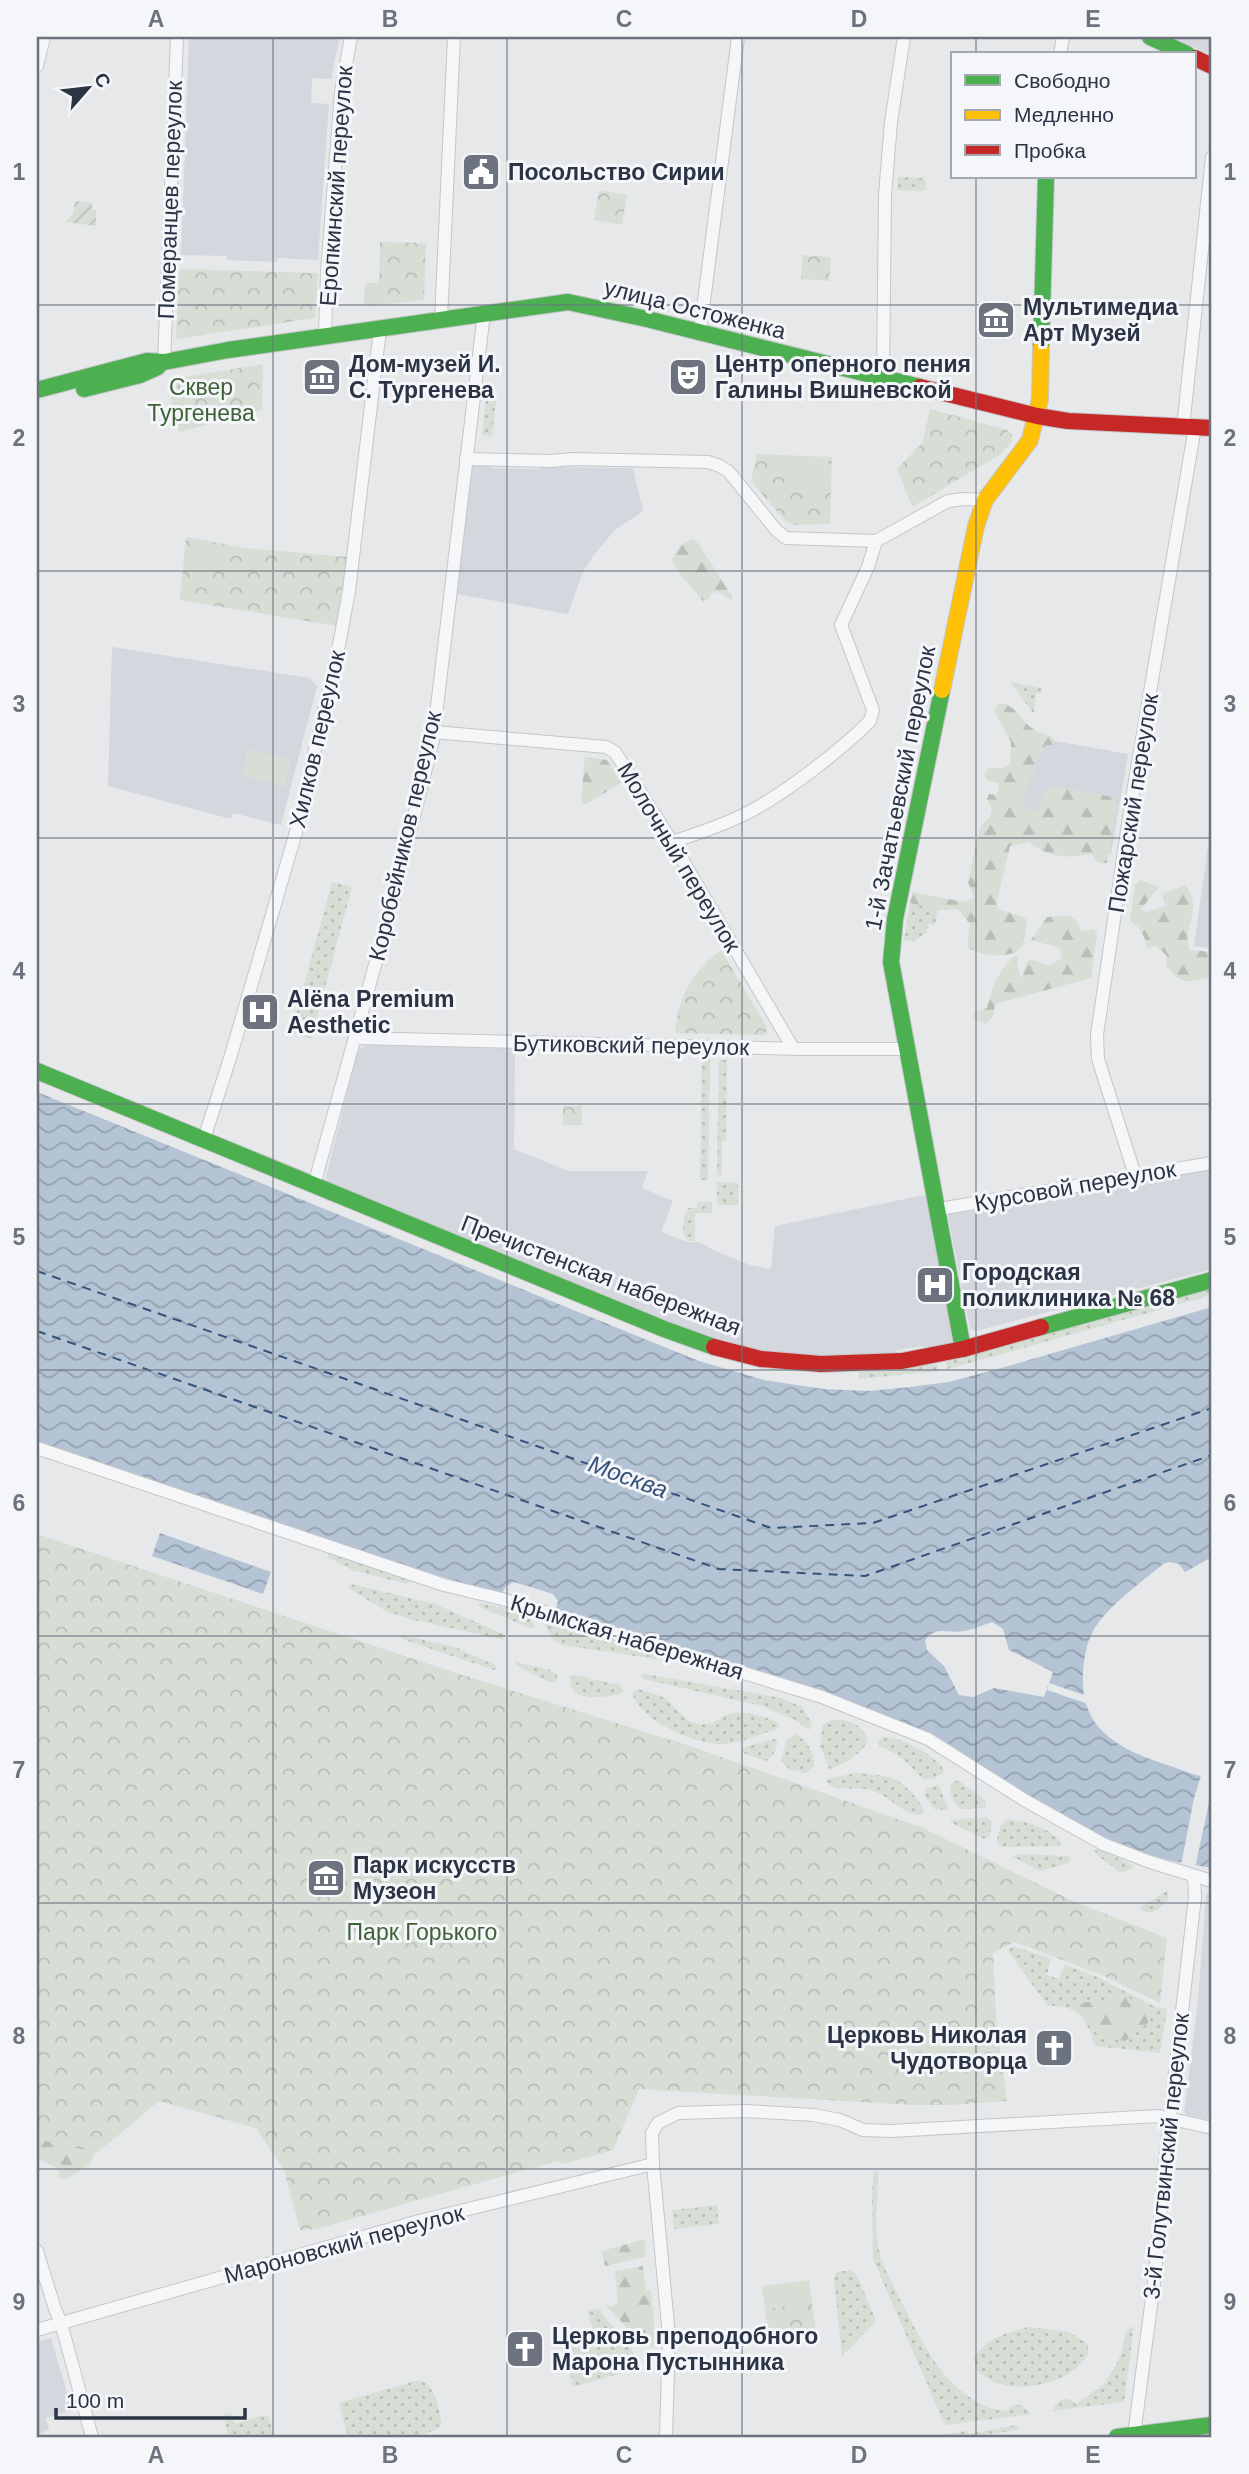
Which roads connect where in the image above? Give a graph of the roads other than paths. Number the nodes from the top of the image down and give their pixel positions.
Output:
1 (44, 37) edge
2 (177, 37) edge
3 (351, 37) edge
4 (454, 37) edge
5 (738, 37) edge
6 (904, 37) edge
7 (1150, 37) edge
8 (1183, 52) edge
9 (1196, 58) edge
10 (37, 66) edge
11 (1212, 66) edge
12 (1212, 157) edge
13 (1046, 178) edge
14 (484, 313) junction
15 (440, 319) junction
16 (380, 329) junction
17 (700, 332) junction
18 (325, 336) junction
19 (164, 362) junction
20 (883, 378) junction
21 (37, 390) edge
22 (37, 401) edge
23 (1037, 416) junction
24 (1189, 427) junction
25 (1212, 428) edge
26 (467, 459) junction
27 (985, 500) junction
28 (876, 541) junction
29 (434, 732) junction
30 (672, 842) junction
31 (355, 1038) junction
32 (793, 1048) junction
33 (908, 1049) junction
34 (37, 1071) edge
35 (204, 1139) junction
36 (1212, 1163) edge
37 (1135, 1175) junction
38 (314, 1185) junction
39 (939, 1209) junction
40 (1212, 1280) edge
41 (963, 1349) junction
42 (37, 1448) edge
43 (1194, 1877) junction
44 (1212, 1881) edge
45 (1170, 2117) junction
46 (1212, 2128) edge
47 (653, 2164) junction
48 (37, 2251) edge
49 (61, 2323) junction
50 (37, 2330) edge
51 (1212, 2425) edge
52 (1135, 2435) junction
53 (92, 2437) edge
54 (666, 2437) edge
55 (1117, 2437) edge

1 - 10 street
2 - 19 street, Померанцев переулок
3 - 18 street, Еропкинский переулок
4 - 15 street
5 - 17 street
6 - 20 street
7 - 8 main road
9 - 11 main road
12 - 24 street, Пожарский переулок
13 - 23 main road, 1-й Зачатьевский переулок
14 - 15 main road, улица Остоженка
14 - 17 main road, улица Остоженка
14 - 26 street, Коробейников переулок
15 - 16 main road, улица Остоженка
16 - 18 main road, улица Остоженка
16 - 35 street, Хилков переулок
17 - 20 main road, улица Остоженка
18 - 19 main road, улица Остоженка
19 - 21 main road, улица Остоженка
19 - 22 main road, улица Остоженка
20 - 23 main road, улица Остоженка
23 - 24 main road, улица Остоженка
23 - 27 main road, 1-й Зачатьевский переулок
24 - 25 main road, улица Остоженка
24 - 37 street, Пожарский переулок
26 - 28 street
26 - 29 street, Коробейников переулок
27 - 28 street
27 - 33 main road, 1-й Зачатьевский переулок
28 - 30 street
29 - 30 street, Молочный переулок
29 - 31 street, Коробейников переулок
30 - 32 street, Молочный переулок
31 - 32 street, Бутиковский переулок
31 - 38 street, Коробейников переулок
32 - 33 street, Бутиковский переулок
33 - 39 main road, 1-й Зачатьевский переулок
34 - 35 main road, Пречистенская набережная
35 - 38 main road, Пречистенская набережная
36 - 37 street, Курсовой переулок
37 - 39 street, Курсовой переулок
38 - 41 main road, Пречистенская набережная
39 - 41 main road, 1-й Зачатьевский переулок
40 - 41 main road, Пречистенская набережная
42 - 43 street, Крымская набережная
43 - 44 street, Крымская набережная
43 - 45 street, 3-й Голутвинский переулок
45 - 46 street
45 - 47 street
45 - 52 street, 3-й Голутвинский переулок
47 - 49 street, Мароновский переулок
47 - 54 street
48 - 49 street
49 - 50 street, Мароновский переулок
49 - 53 street
51 - 52 main road
52 - 55 main road

